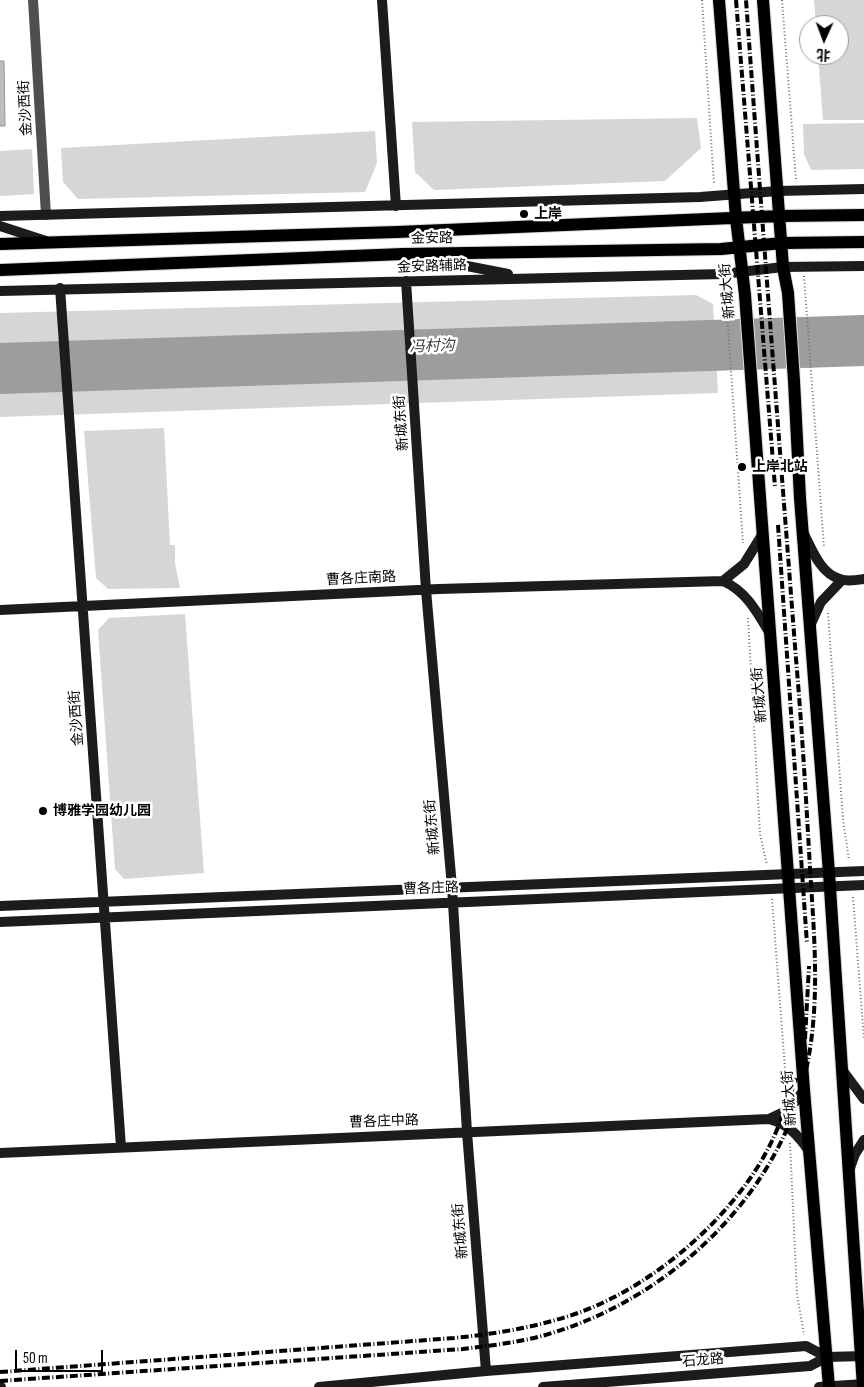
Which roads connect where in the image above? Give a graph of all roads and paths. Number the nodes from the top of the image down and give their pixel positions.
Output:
1 (33, 0) edge
2 (382, 0) edge
3 (702, 0) edge
4 (719, 0) edge
5 (764, 0) edge
6 (782, 0) edge
7 (864, 189) edge
8 (778, 191) junction
9 (797, 191) junction
10 (714, 195) junction
11 (734, 195) junction
12 (396, 206) junction
13 (46, 215) junction
14 (864, 215) edge
15 (0, 216) edge
16 (780, 216) junction
17 (736, 218) junction
18 (0, 226) edge
19 (52, 242) junction
20 (864, 242) edge
21 (782, 243) junction
22 (0, 244) edge
23 (739, 248) junction
24 (403, 254) junction
25 (864, 266) edge
26 (783, 267) junction
27 (802, 267) junction
28 (0, 270) edge
29 (741, 272) junction
30 (723, 274) junction
31 (528, 278) junction
32 (406, 281) junction
33 (60, 288) junction
34 (0, 291) edge
35 (732, 383) dead end
36 (803, 530) junction
37 (762, 535) junction
38 (824, 549) dead end
39 (842, 580) junction
40 (864, 580) edge
41 (723, 581) junction
42 (426, 590) junction
43 (827, 595) junction
44 (83, 607) junction
45 (0, 610) edge
46 (810, 626) junction
47 (770, 634) junction
48 (864, 871) edge
49 (851, 872) junction
50 (830, 873) junction
51 (789, 874) junction
52 (864, 885) edge
53 (852, 886) junction
54 (452, 887) junction
55 (830, 887) junction
56 (790, 888) junction
57 (452, 902) junction
58 (104, 903) junction
59 (0, 906) edge
60 (105, 918) junction
61 (0, 922) edge
62 (864, 1039) edge
63 (843, 1071) junction
64 (804, 1090) junction
65 (864, 1100) edge
66 (769, 1119) junction
67 (467, 1132) junction
68 (864, 1140) edge
69 (121, 1147) junction
70 (809, 1151) junction
71 (0, 1153) edge
72 (849, 1171) junction
73 (863, 1356) edge
74 (826, 1357) junction
75 (486, 1371) junction
76 (864, 1385) edge
77 (319, 1387) edge
78 (543, 1387) edge
79 (826, 1387) edge

1 - 13 street, 金沙西街
2 - 12 street
3 - 10 path
4 - 11 main road, 新城大街
5 - 8 main road
6 - 9 path
7 - 9 street
8 - 9 street
8 - 11 street
8 - 16 main road
10 - 11 street
10 - 12 street
11 - 17 main road, 新城大街
12 - 13 street
13 - 15 street
14 - 16 main road, 金安路
16 - 17 main road, 金安路
16 - 21 main road
17 - 19 main road, 金安路
17 - 23 main road, 新城大街
18 - 19 street
19 - 22 main road, 金安路
20 - 21 main road, 金安路
21 - 23 main road, 金安路
21 - 26 main road
23 - 24 main road, 金安路
23 - 29 main road, 新城大街
24 - 28 main road, 金安路
24 - 31 street
25 - 27 street, 金安路辅路
26 - 27 street, 金安路辅路
26 - 29 street, 金安路辅路
26 - 36 main road
27 - 38 path
29 - 30 street, 金安路辅路
29 - 37 main road, 新城大街
30 - 31 street, 金安路辅路
30 - 35 path, 新城大街
31 - 32 street, 金安路辅路
32 - 33 street, 金安路辅路
32 - 42 street, 新城东街
33 - 34 street, 金安路辅路
33 - 44 street, 金沙西街
36 - 39 street
36 - 46 main road
37 - 41 street
37 - 47 main road, 新城大街
39 - 40 street
39 - 43 street
41 - 42 street, 曹各庄南路
41 - 47 street
42 - 44 street, 曹各庄南路
42 - 54 street, 新城东街
43 - 46 street
43 - 49 path
44 - 45 street, 曹各庄南路
44 - 58 street, 金沙西街
46 - 50 main road
47 - 51 main road, 新城大街
48 - 49 street, 曹各庄路
49 - 50 street, 曹各庄路
50 - 51 street, 曹各庄路
50 - 55 main road
51 - 54 street, 曹各庄路
51 - 56 main road, 新城大街
52 - 53 street, 曹各庄路
53 - 55 street, 曹各庄路
53 - 62 path
54 - 57 street, 新城东街
54 - 58 street, 曹各庄路
55 - 56 street, 曹各庄路
55 - 63 main road
56 - 57 street, 曹各庄路
56 - 64 main road, 新城大街
57 - 60 street, 曹各庄路
57 - 67 street, 新城东街
58 - 59 street, 曹各庄路
58 - 60 street, 金沙西街
60 - 61 street, 曹各庄路
60 - 69 street, 金沙西街
63 - 65 street
63 - 72 main road
64 - 66 street, 曹各庄中路
64 - 70 main road, 新城大街
66 - 67 street, 曹各庄中路
66 - 70 street, 曹各庄中路
67 - 69 street, 曹各庄中路
67 - 75 street, 新城东街
68 - 72 street
69 - 71 street, 曹各庄中路
70 - 74 main road, 新城大街
72 - 73 main road
73 - 74 street, 石龙路
73 - 76 main road
74 - 75 street
74 - 78 street, 石龙路
74 - 79 main road, 新城大街
75 - 77 street
76 - 79 street

